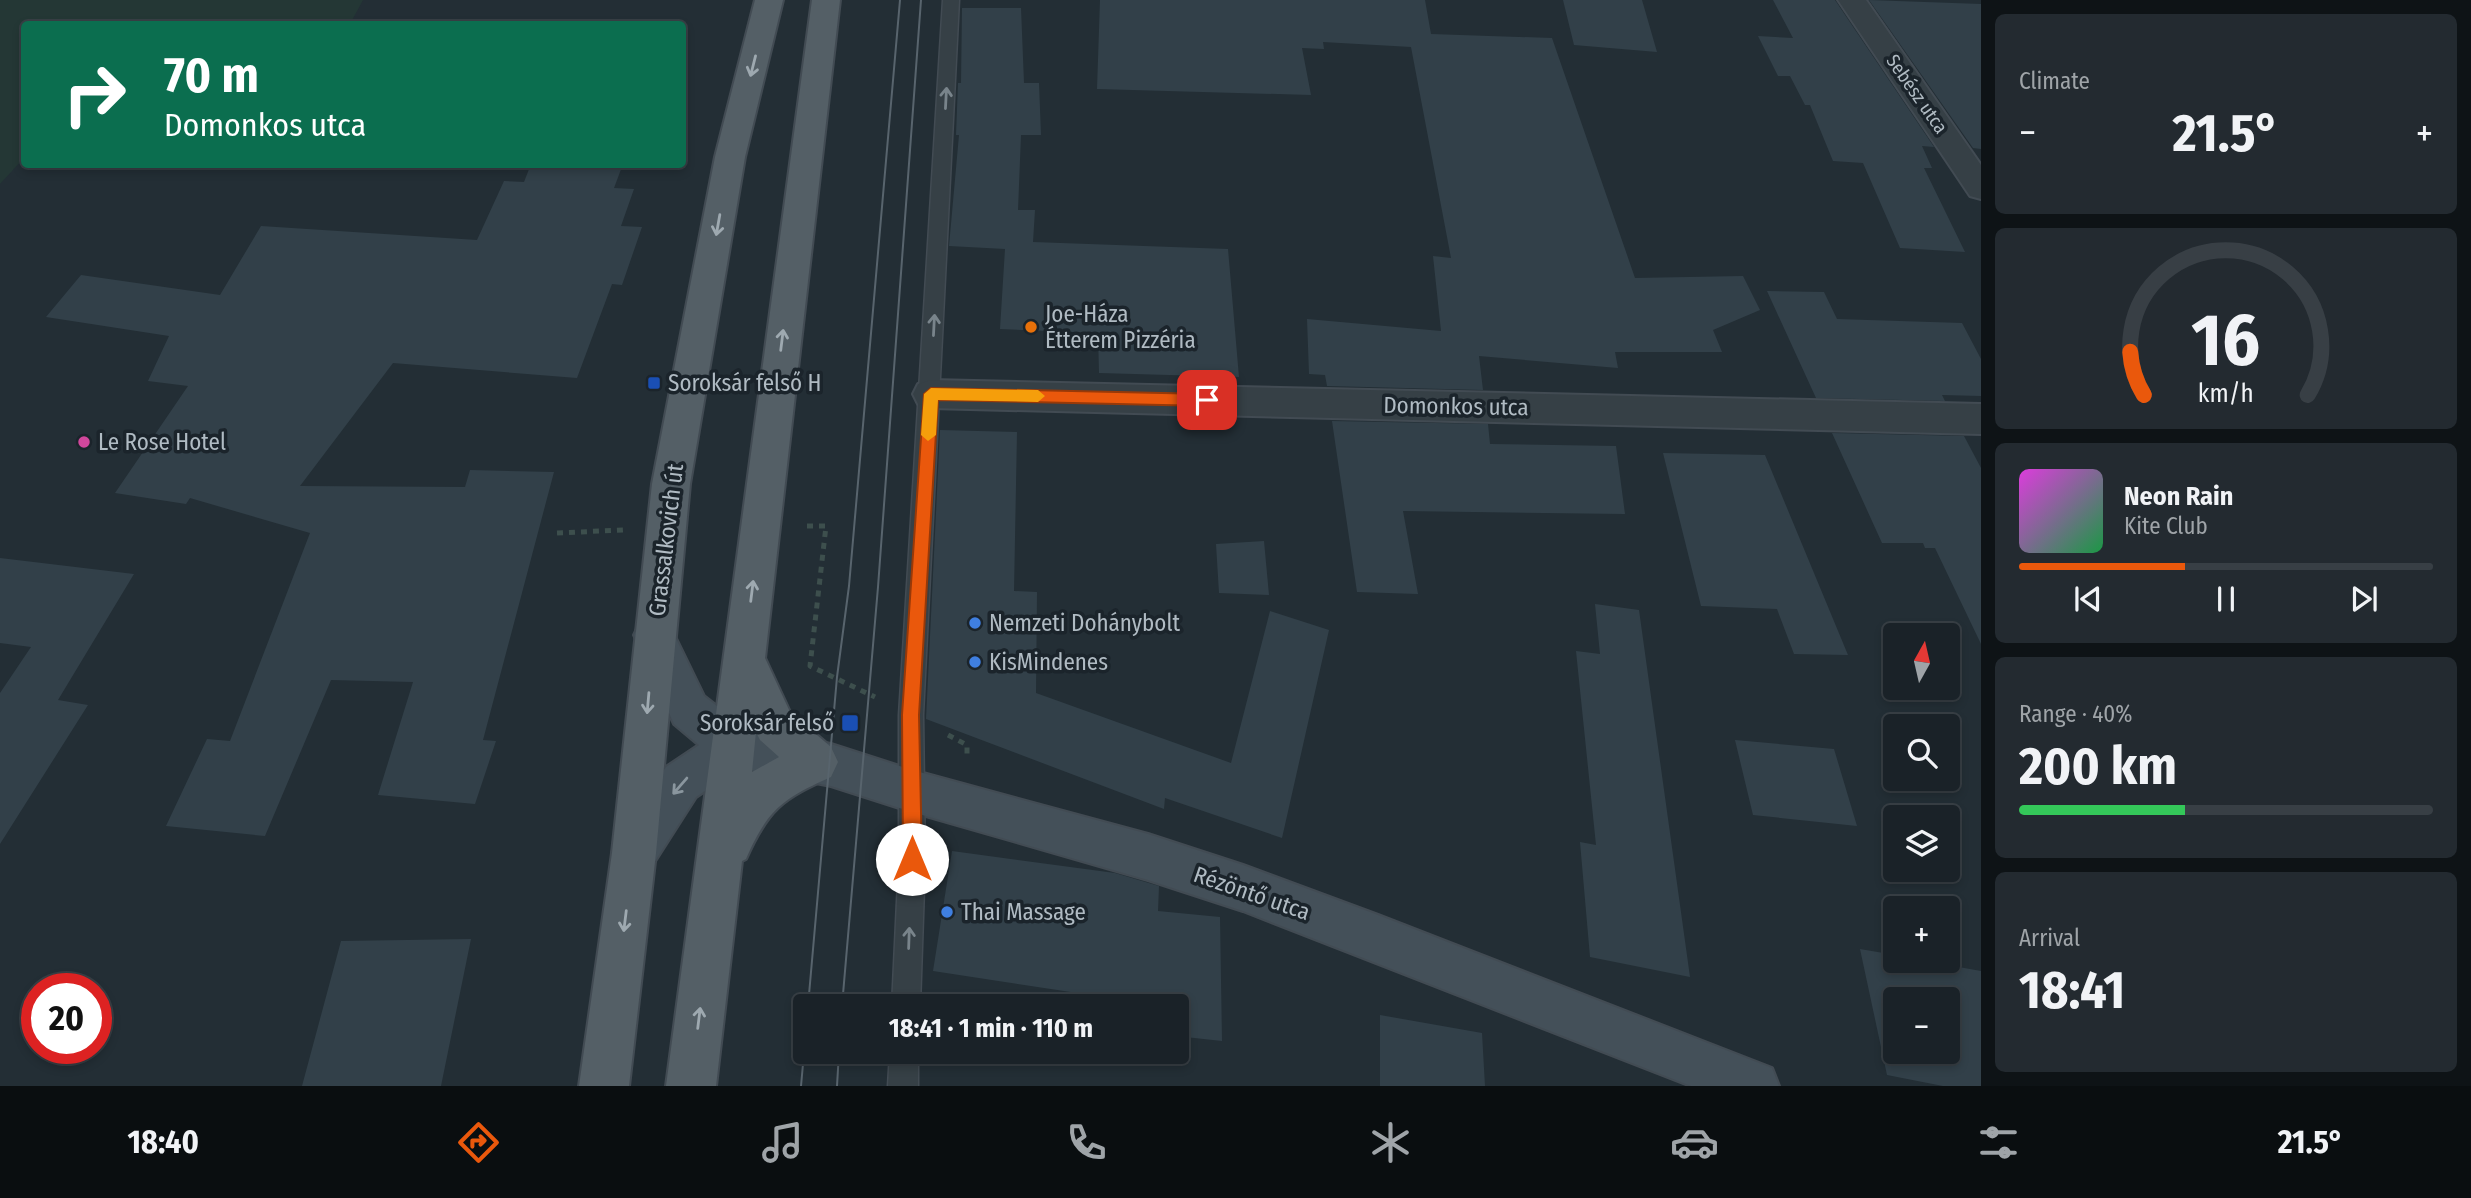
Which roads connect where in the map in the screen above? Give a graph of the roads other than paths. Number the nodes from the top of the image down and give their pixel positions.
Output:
1 (769, 0) edge
2 (826, 0) edge
3 (951, 0) edge
4 (1852, 0) edge
5 (1976, 174) edge
6 (931, 394) junction
7 (1981, 419) edge
8 (654, 635) junction
9 (744, 658) junction
10 (734, 746) junction
11 (816, 762) junction
12 (912, 791) junction
13 (634, 853) junction
14 (719, 869) junction
15 (906, 994) edge
16 (904, 1064) edge
17 (604, 1086) edge
18 (691, 1086) edge
19 (903, 1086) edge
20 (1754, 1086) edge

1 -> 8 main road, Grassalkovich út
9 -> 2 main road
6 -> 3 lane
4 - 5 street, Sebész utca
6 - 7 street, Domonkos utca
6 - 12 lane
8 - 10 main road
8 -> 13 main road, Grassalkovich út
9 - 10 main road
9 - 11 main road
10 - 11 main road, Rézöntő utca
10 -> 13 main road
10 - 14 main road
11 - 12 main road, Rézöntő utca
11 - 14 main road
15 -> 12 lane
12 - 20 main road, Rézöntő utca
13 -> 17 main road, Grassalkovich út
18 -> 14 main road
16 - 19 lane

